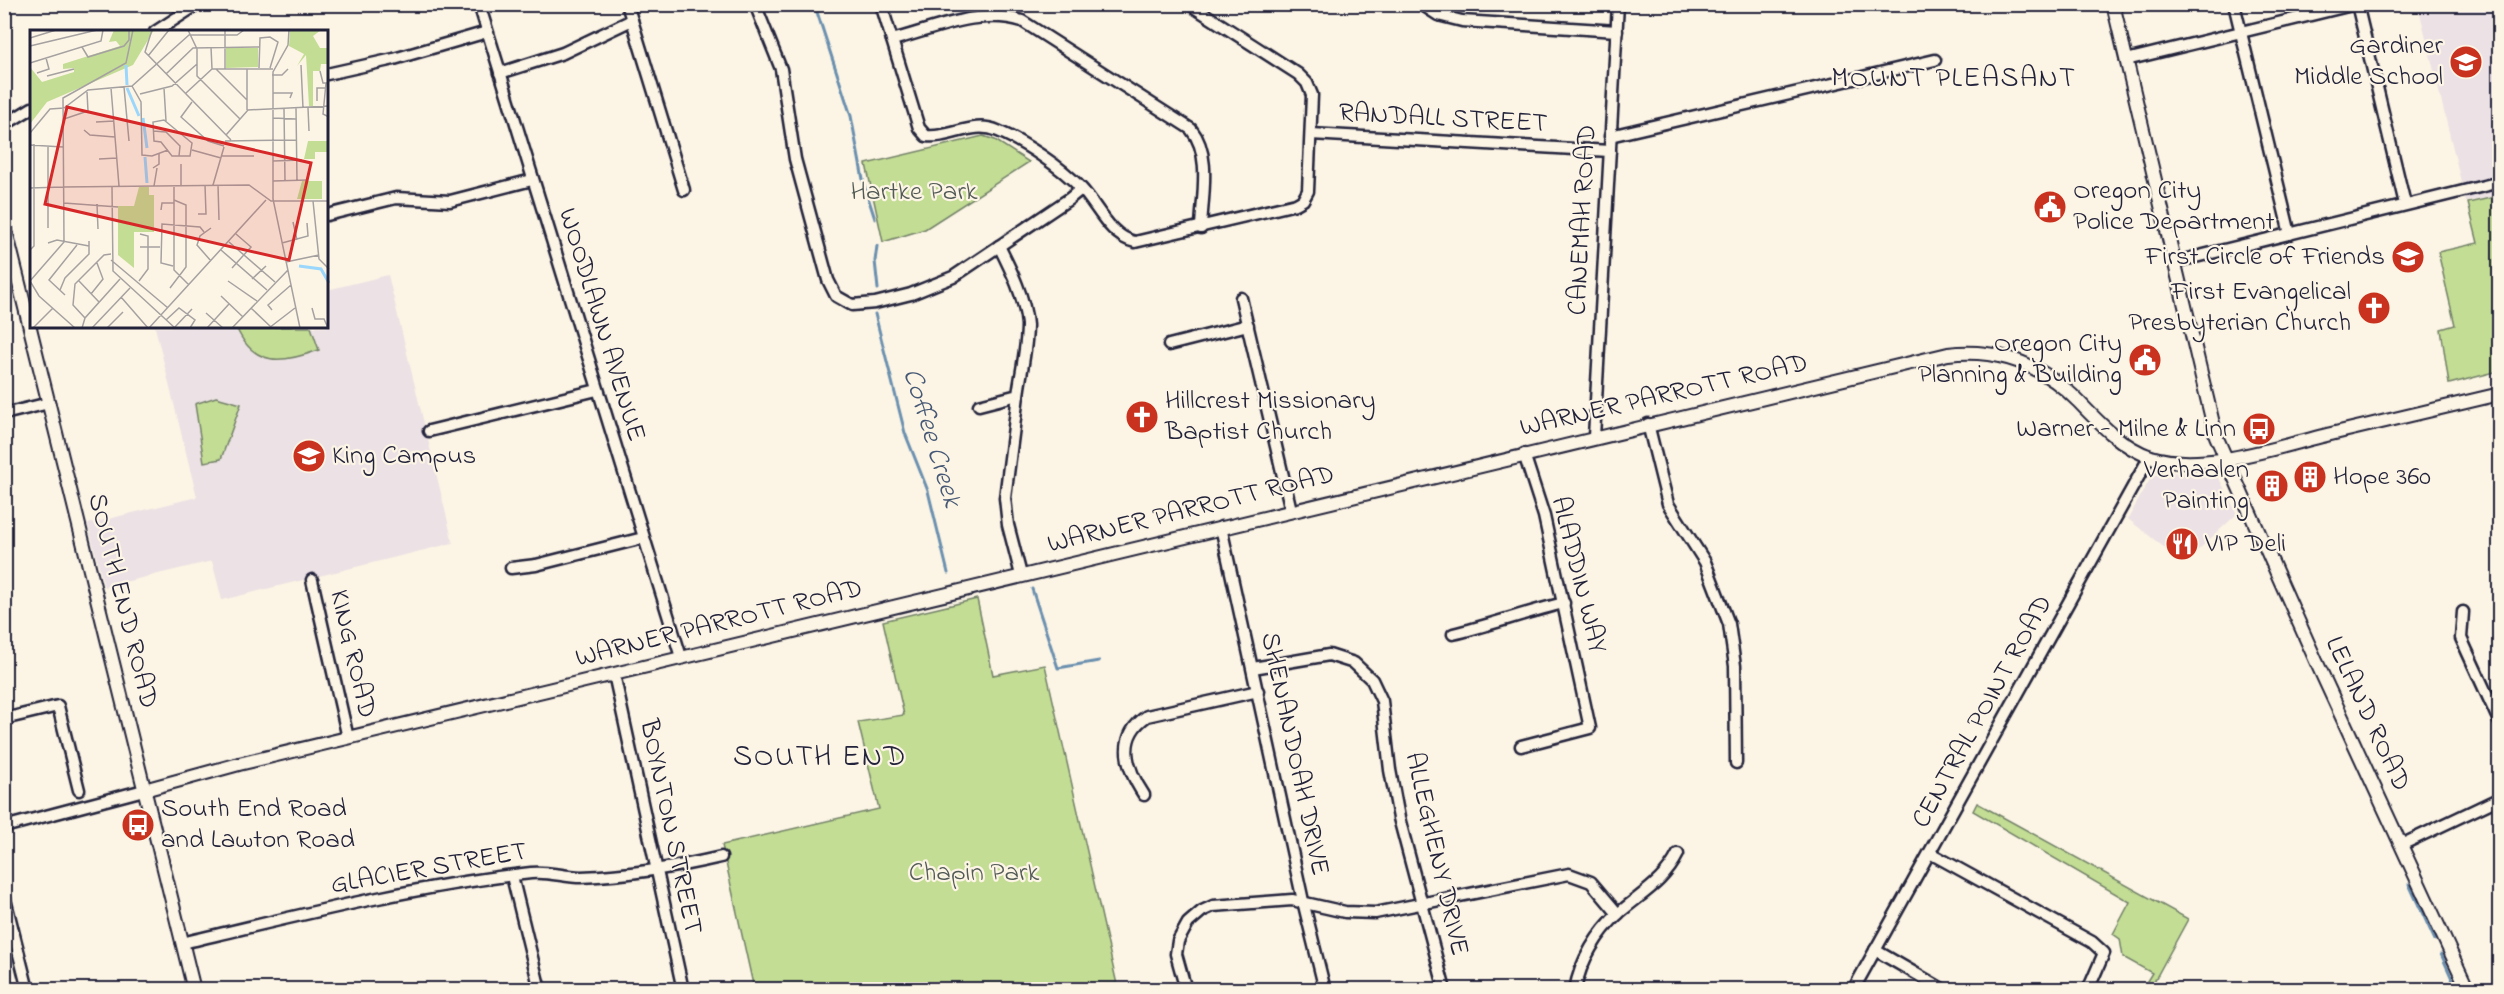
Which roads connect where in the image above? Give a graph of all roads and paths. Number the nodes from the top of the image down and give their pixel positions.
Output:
1 (198, 4) edge
2 (478, 4) edge
3 (627, 4) edge
4 (755, 4) edge
5 (881, 4) edge
6 (1189, 4) edge
7 (1421, 4) edge
8 (1618, 4) edge
9 (2113, 4) edge
10 (2234, 4) edge
11 (2357, 4) edge
12 (632, 20) junction
13 (157, 30) edge
14 (1617, 31) junction
15 (487, 32) junction
16 (2241, 33) junction
17 (892, 40) junction
18 (1935, 60) dead end
19 (2126, 60) junction
20 (500, 73) junction
21 (328, 74) edge
22 (30, 109) edge
23 (4, 125) edge
24 (1311, 134) junction
25 (1610, 136) junction
26 (1610, 152) junction
27 (532, 180) junction
28 (2499, 182) edge
29 (1081, 189) junction
30 (684, 190) dead end
31 (2404, 204) junction
32 (328, 215) edge
33 (4, 223) edge
34 (1201, 228) junction
35 (2290, 234) junction
36 (7, 245) edge
37 (999, 246) junction
38 (2175, 262) junction
39 (1241, 298) dead end
40 (1248, 326) junction
41 (1169, 345) dead end
42 (597, 390) junction
43 (2499, 394) edge
44 (1018, 395) junction
45 (49, 403) junction
46 (979, 405) dead end
47 (4, 414) edge
48 (1648, 424) junction
49 (429, 431) dead end
50 (1594, 437) junction
51 (1524, 454) junction
52 (2150, 456) junction
53 (2225, 458) junction
54 (1291, 510) junction
55 (1221, 527) junction
56 (644, 538) junction
57 (511, 568) dead end
58 (1021, 575) junction
59 (312, 580) dead end
60 (1564, 603) junction
61 (2463, 612) dead end
62 (1453, 634) dead end
63 (681, 657) junction
64 (1253, 668) junction
65 (614, 674) junction
66 (1258, 691) junction
67 (4, 719) edge
68 (2499, 723) edge
69 (348, 738) junction
70 (1521, 746) dead end
71 (1736, 763) dead end
72 (79, 790) dead end
73 (144, 790) junction
74 (1144, 795) dead end
75 (2499, 798) edge
76 (4, 827) edge
77 (2401, 844) junction
78 (1930, 853) junction
79 (1678, 854) dead end
80 (720, 857) dead end
81 (657, 871) junction
82 (512, 876) junction
83 (4, 895) edge
84 (1303, 901) junction
85 (1422, 905) junction
86 (1618, 914) junction
87 (182, 943) junction
88 (1875, 950) junction
89 (28, 990) edge
90 (194, 990) edge
91 (540, 990) edge
92 (683, 990) edge
93 (1186, 990) edge
94 (1325, 990) edge
95 (1445, 990) edge
96 (1575, 990) edge
97 (1853, 990) edge
98 (1944, 990) edge
99 (2088, 990) edge
100 (2468, 990) edge

1 - 13 street
2 - 15 street, WOODLAWN AVENUE
3 - 12 street
4 - 37 street
5 - 17 street
6 - 24 street
7 - 14 street
8 - 14 street, CANEMAH ROAD
9 - 19 main road, LELAND ROAD
10 - 16 street
11 - 16 street
11 - 31 street
12 - 20 street
12 - 30 street
14 - 25 street, CANEMAH ROAD
15 - 20 street, WOODLAWN AVENUE
15 - 21 street
16 - 19 street
16 - 35 street
17 - 29 street
17 - 34 street
18 - 25 street
19 - 38 main road, LELAND ROAD
20 - 27 street, WOODLAWN AVENUE
22 - 23 street
24 - 26 street, RANDALL STREET
24 - 34 street
25 - 26 street, CANEMAH ROAD
26 - 50 street, CANEMAH ROAD
27 - 32 street
27 - 42 street, WOODLAWN AVENUE
28 - 31 street
29 - 34 street
29 - 37 street
31 - 35 street
33 - 36 main road, SOUTH END ROAD
35 - 38 street
36 - 45 main road, SOUTH END ROAD
37 - 44 street
38 - 53 main road, LELAND ROAD
39 - 40 street
40 - 41 street
40 - 54 street
42 - 49 street
42 - 56 street, WOODLAWN AVENUE
43 - 53 main road, WARNER PARROTT ROAD
44 - 46 street
44 - 58 street
45 - 47 street
45 - 73 main road, SOUTH END ROAD
48 - 50 main road, WARNER PARROTT ROAD
48 - 52 main road, WARNER PARROTT ROAD
48 - 71 street
50 - 51 main road, WARNER PARROTT ROAD
51 - 54 main road, WARNER PARROTT ROAD
51 - 60 street, ALADDIN WAY
52 - 53 main road, WARNER PARROTT ROAD
52 - 78 street, CENTRAL POINT ROAD
53 - 77 main road, LELAND ROAD
54 - 55 main road, WARNER PARROTT ROAD
55 - 58 main road, WARNER PARROTT ROAD
55 - 64 street, SHENANDOAH DRIVE
56 - 57 street
56 - 63 street, WOODLAWN AVENUE
58 - 63 main road, WARNER PARROTT ROAD
59 - 69 street, KING ROAD
60 - 62 street
60 - 70 street, ALADDIN WAY
61 - 68 street
63 - 65 main road, WARNER PARROTT ROAD
64 - 66 street, SHENANDOAH DRIVE
64 - 85 street, ALLEGHENY DRIVE
65 - 69 main road, WARNER PARROTT ROAD
65 - 81 street, BOYNTON STREET
66 - 74 street
66 - 84 street, SHENANDOAH DRIVE
67 - 72 street
69 - 73 main road, WARNER PARROTT ROAD
73 - 76 street
73 - 87 main road, SOUTH END ROAD
75 - 77 street
77 - 100 main road, LELAND ROAD
78 - 88 street, CENTRAL POINT ROAD
78 - 99 street
79 - 86 street
80 - 81 street, GLACIER STREET
81 - 82 street, GLACIER STREET
81 - 92 street, BOYNTON STREET
82 - 87 street, GLACIER STREET
82 - 91 street
83 - 89 street
84 - 85 street
84 - 93 street
84 - 94 street, SHENANDOAH DRIVE
85 - 86 street
85 - 95 street, ALLEGHENY DRIVE
86 - 96 street
87 - 90 main road, SOUTH END ROAD
88 - 97 street, CENTRAL POINT ROAD
88 - 98 street

